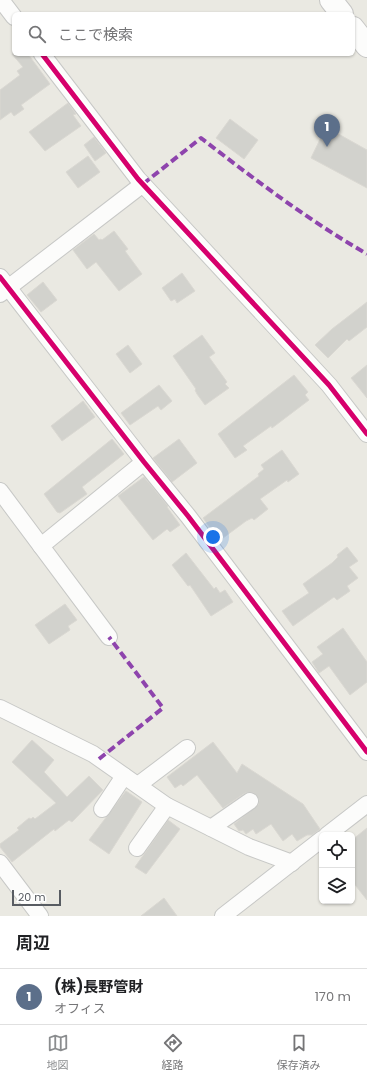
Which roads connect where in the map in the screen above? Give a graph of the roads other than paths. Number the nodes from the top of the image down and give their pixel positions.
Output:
1 (1, 0) edge
2 (331, 0) edge
3 (340, 12) edge
4 (12, 14) edge
5 (355, 31) edge
6 (367, 46) edge
7 (44, 56) edge
8 (143, 184) junction
9 (3, 286) edge
10 (367, 434) edge
11 (144, 462) junction
12 (0, 491) edge
13 (41, 546) junction
14 (109, 637) dead end
15 (0, 708) edge
16 (187, 748) dead end
17 (367, 752) edge
18 (124, 776) junction
19 (138, 785) junction
20 (250, 800) dead end
21 (367, 804) edge
22 (167, 806) junction
23 (102, 810) dead end
24 (211, 828) junction
25 (331, 832) edge
26 (319, 841) edge
27 (137, 848) dead end
28 (0, 863) edge
29 (292, 863) junction
30 (234, 913) edge
31 (40, 916) edge

1 - 4 street
2 - 3 street
5 - 6 street
7 - 8 street
8 - 9 street
8 - 10 street
9 - 11 street
11 - 13 street
11 - 17 street
12 - 13 street
13 - 14 street
15 - 18 street
16 - 19 street
18 - 19 street
18 - 23 street
19 - 22 street
20 - 24 street
21 - 25 street
22 - 24 street
22 - 27 street
24 - 29 street
26 - 29 street
28 - 31 street
29 - 30 street

